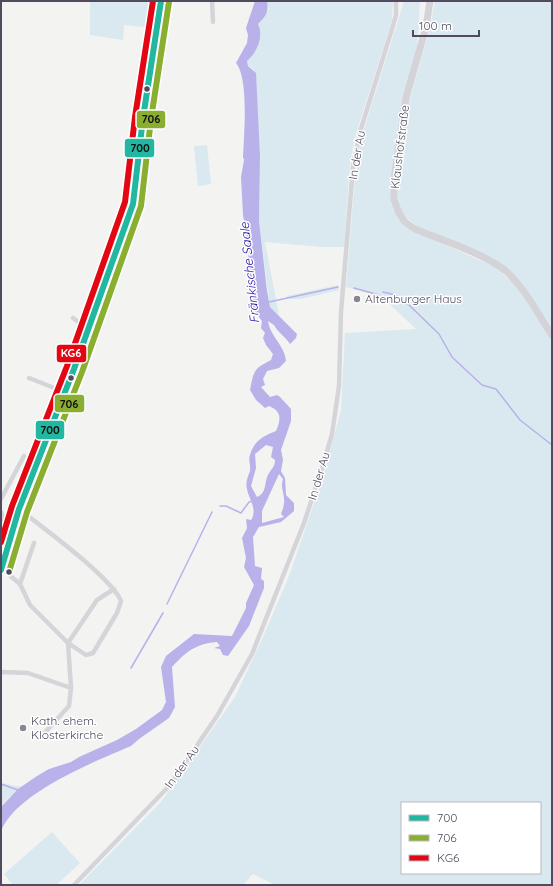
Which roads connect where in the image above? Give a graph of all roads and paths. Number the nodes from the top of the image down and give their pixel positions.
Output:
1 (160, 1) edge
2 (212, 1) edge
3 (396, 1) edge
4 (430, 1) edge
5 (212, 22) dead end
6 (73, 318) dead end
7 (552, 334) edge
8 (29, 378) dead end
9 (62, 391) junction
10 (41, 429) dead end
11 (24, 456) dead end
12 (1, 499) edge
13 (19, 509) junction
14 (1, 512) edge
15 (1, 528) edge
16 (34, 543) dead end
17 (4, 546) edge
18 (1, 569) edge
19 (20, 584) junction
20 (114, 589) junction
21 (68, 643) junction
22 (1, 672) edge
23 (71, 688) junction
24 (40, 738) dead end
25 (74, 885) edge

1 - 9 main road
2 - 5 street
3 - 25 street, In der Au
4 - 7 main road, Klaushofstraße
6 - 9 street
8 - 9 street
9 - 10 street
9 - 13 main road
11 - 12 street
13 - 17 main road
13 - 20 street
14 - 15 street
16 - 19 street
17 - 18 main road
18 - 19 street
19 - 21 street
20 - 21 street
20 - 21 street
21 - 23 street
22 - 23 street
23 - 24 street

